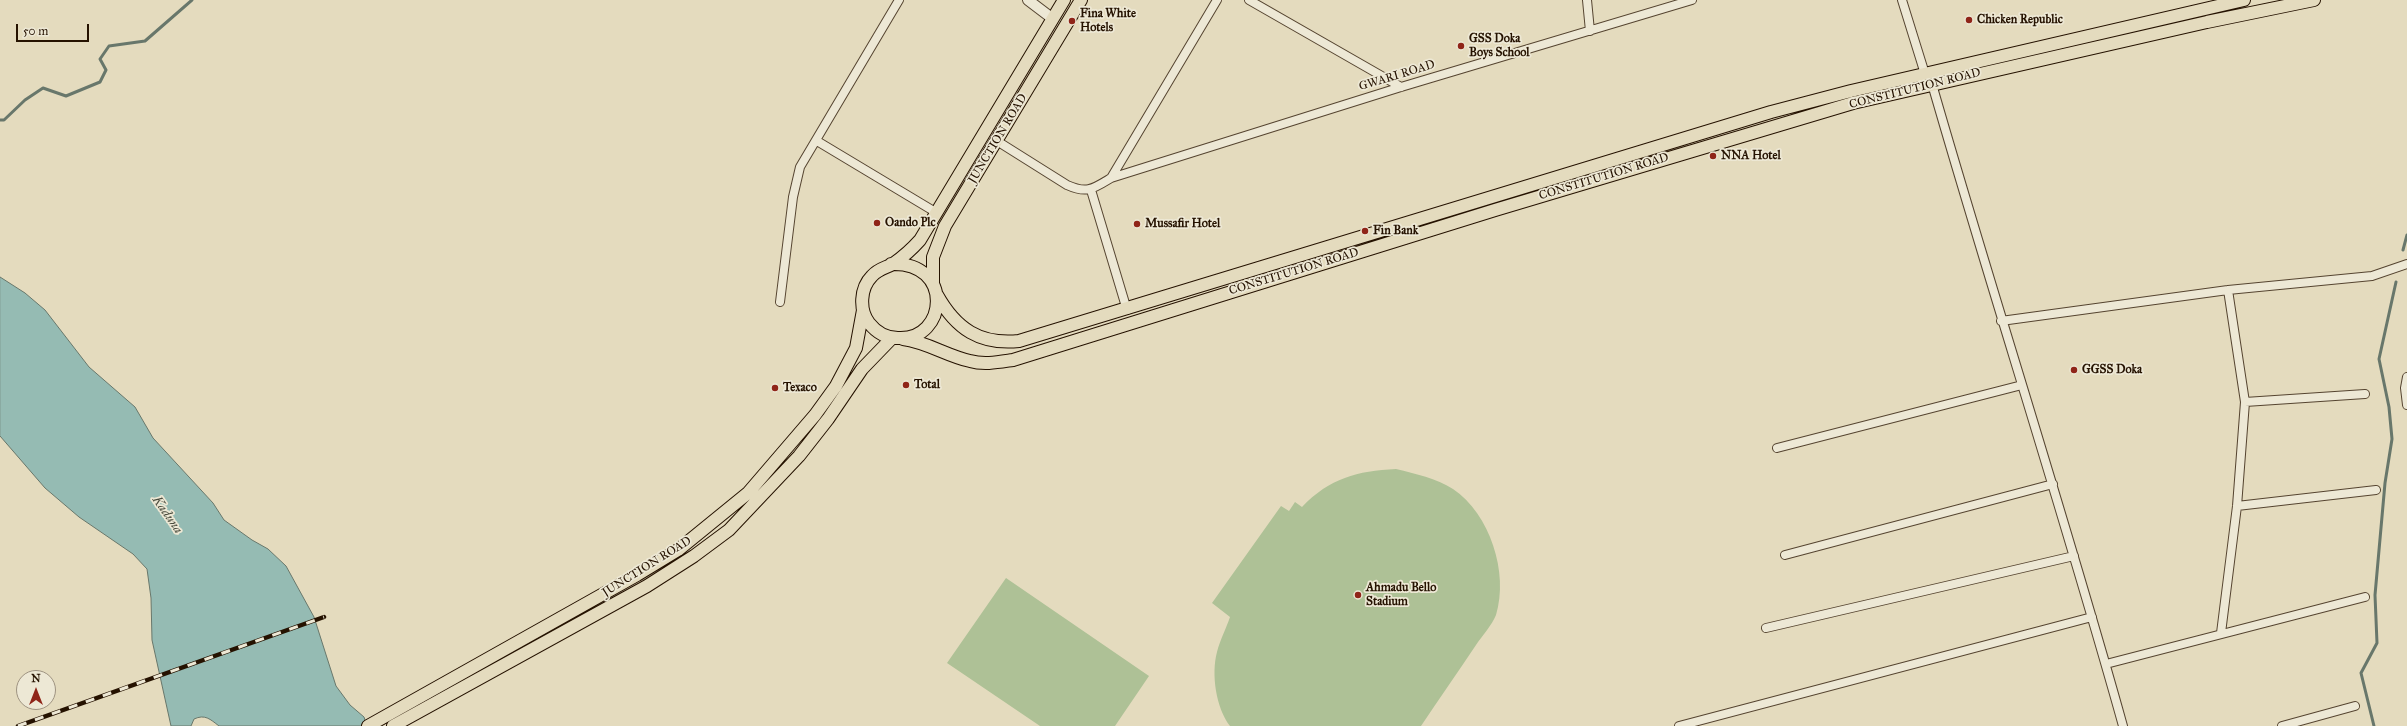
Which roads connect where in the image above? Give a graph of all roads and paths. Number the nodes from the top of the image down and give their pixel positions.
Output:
1 (899, 0) edge
2 (1028, 0) edge
3 (1064, 0) edge
4 (1081, 0) edge
5 (1217, 0) edge
6 (1249, 0) edge
7 (1587, 0) edge
8 (1692, 0) edge
9 (1902, 0) edge
10 (2241, 0) edge
11 (2314, 0) edge
12 (1053, 19) junction
13 (1590, 31) junction
14 (1925, 74) junction
15 (1932, 84) junction
16 (1401, 87) junction
17 (817, 141) junction
18 (997, 141) junction
19 (1111, 178) junction
20 (1091, 190) junction
21 (937, 213) junction
22 (1360, 238) junction
23 (1364, 250) junction
24 (891, 264) junction
25 (2407, 264) edge
26 (935, 290) junction
27 (2228, 290) junction
28 (780, 302) dead end
29 (862, 310) junction
30 (1127, 310) junction
31 (2001, 321) junction
32 (898, 338) junction
33 (2407, 377) edge
34 (2022, 385) junction
35 (2364, 394) dead end
36 (2245, 402) junction
37 (2407, 405) edge
38 (1777, 448) dead end
39 (2053, 484) junction
40 (2376, 490) dead end
41 (2237, 506) junction
42 (1785, 555) dead end
43 (2074, 556) junction
44 (2365, 597) dead end
45 (2092, 617) junction
46 (1766, 628) dead end
47 (2222, 633) junction
48 (2106, 664) junction
49 (2355, 706) dead end
50 (368, 726) edge
51 (393, 726) edge
52 (1679, 726) edge
53 (2123, 726) edge
54 (2282, 726) edge

1 - 17 street
2 - 12 street
3 - 12 main road, JUNCTION ROAD
4 - 18 main road, JUNCTION ROAD
5 - 19 street, GWARI ROAD
6 - 16 street
7 - 13 street
8 - 13 street, GWARI ROAD
9 - 14 street
10 - 14 main road, CONSTITUTION ROAD
11 - 15 main road, CONSTITUTION ROAD
12 - 21 main road, JUNCTION ROAD
13 - 16 street, GWARI ROAD
14 - 22 main road, CONSTITUTION ROAD
15 - 23 main road, CONSTITUTION ROAD
15 - 31 street
16 - 19 street, GWARI ROAD
17 - 21 street
17 - 28 street
18 - 20 street
18 - 26 main road, JUNCTION ROAD
19 - 20 street, GWARI ROAD
20 - 30 street
21 - 24 main road, JUNCTION ROAD
22 - 23 main road
22 - 30 main road, CONSTITUTION ROAD
23 - 32 main road, CONSTITUTION ROAD
24 - 26 main road
24 - 29 main road
25 - 27 street
26 - 30 main road, CONSTITUTION ROAD
26 - 32 main road
27 - 31 street
27 - 36 street
29 - 32 main road
29 - 50 main road, JUNCTION ROAD
31 - 34 street
32 - 51 main road, JUNCTION ROAD
33 - 37 street
34 - 38 street
34 - 39 street
35 - 36 street
36 - 41 street
39 - 42 street
39 - 43 street
40 - 41 street
41 - 47 street
43 - 45 street
43 - 46 street
44 - 47 street
45 - 48 street
45 - 52 street
47 - 48 street
48 - 53 street
49 - 54 street

